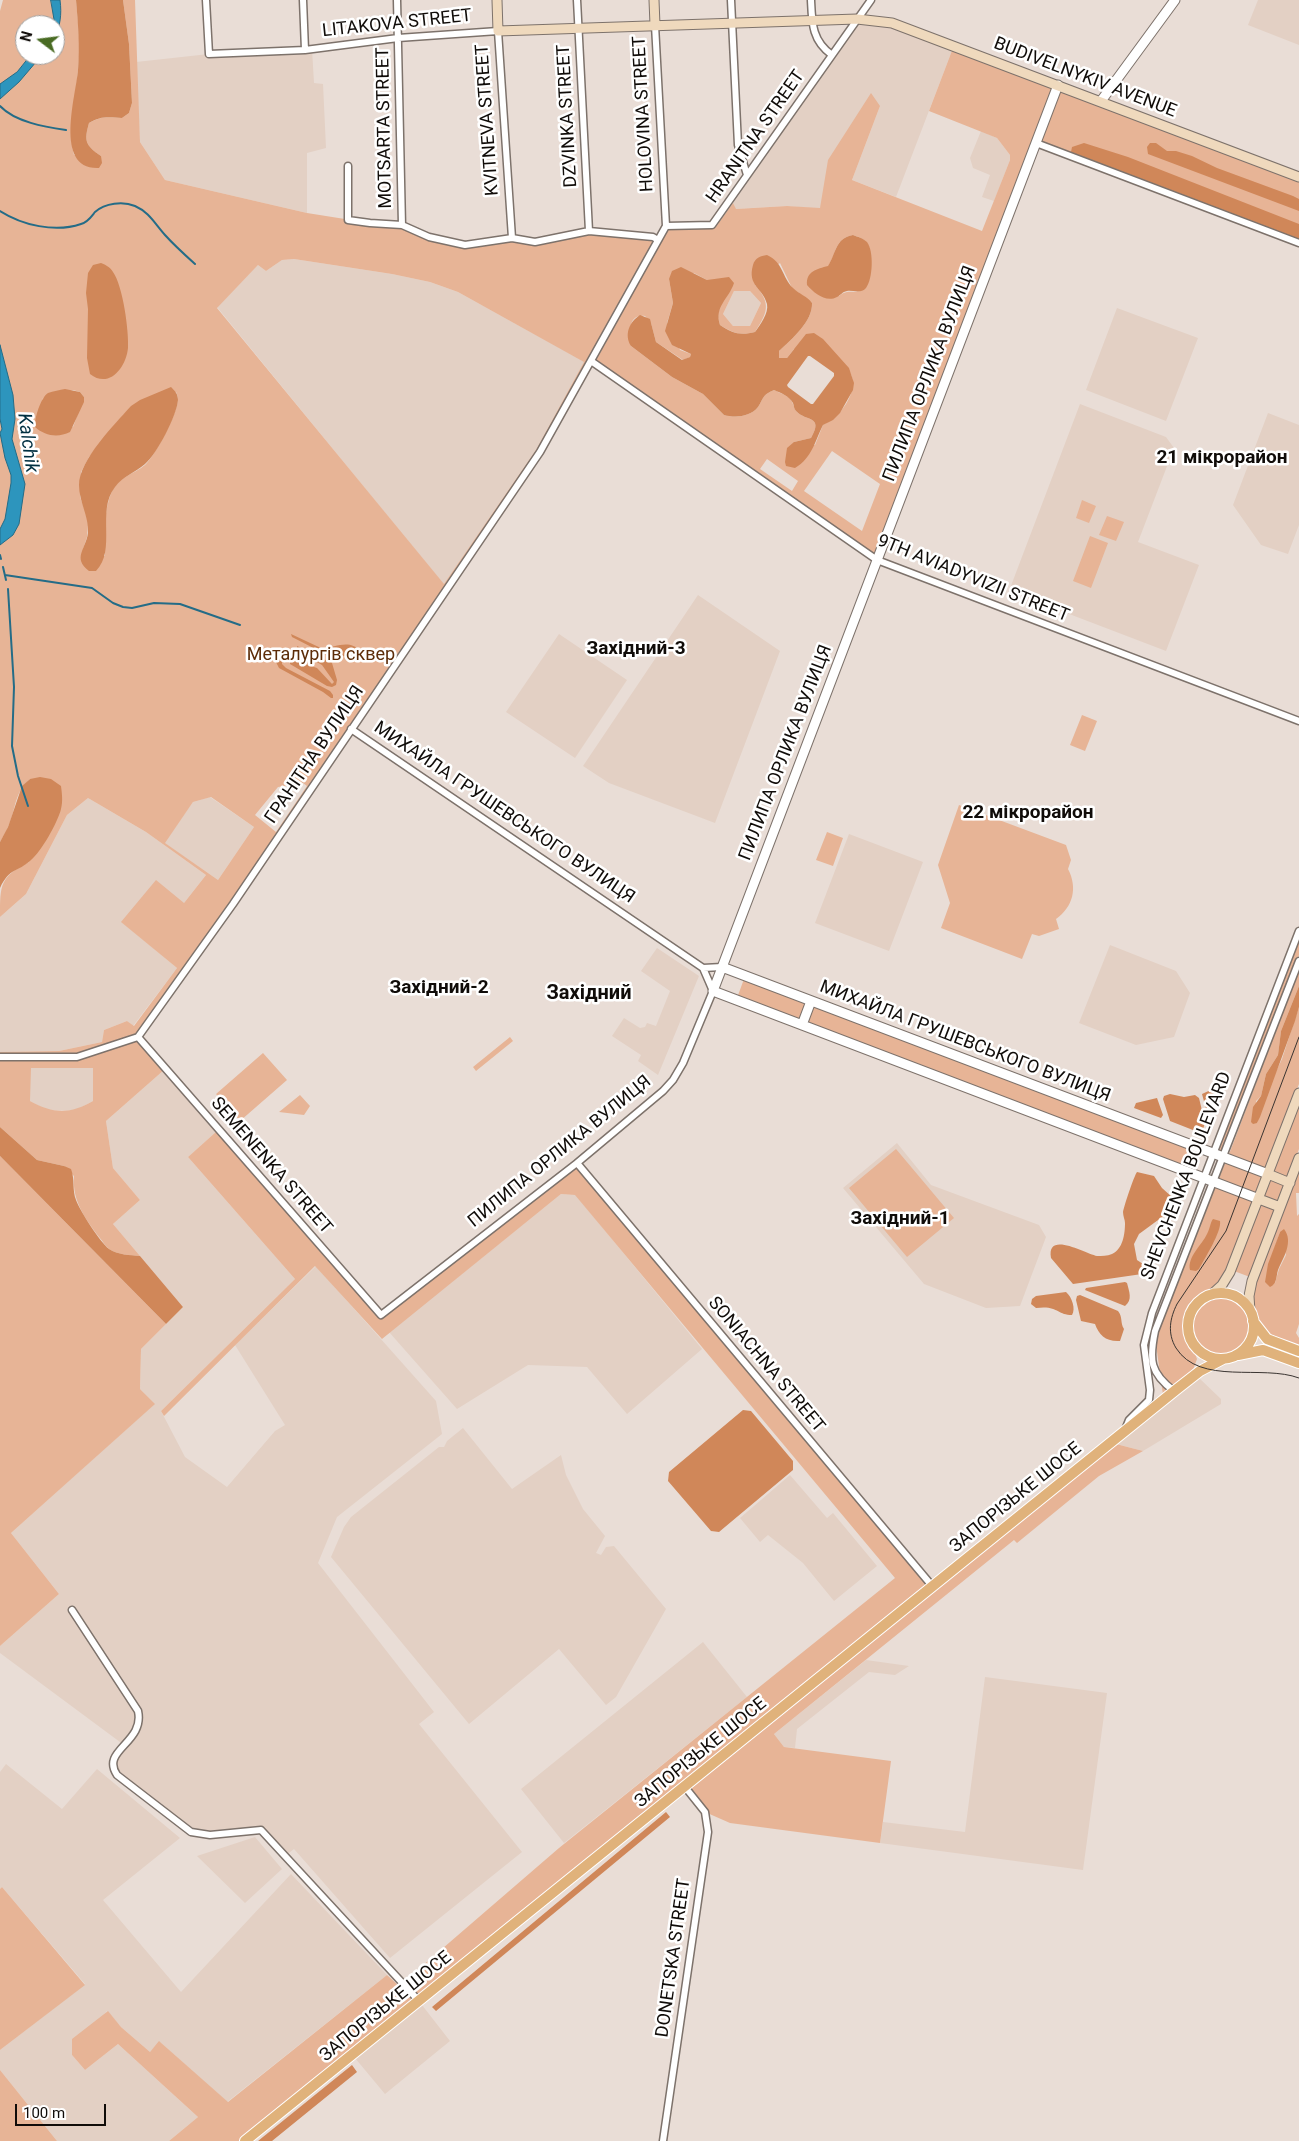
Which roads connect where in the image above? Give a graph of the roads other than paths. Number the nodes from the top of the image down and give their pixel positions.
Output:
1 (206, 0) edge
2 (303, 0) edge
3 (396, 0) edge
4 (497, 0) edge
5 (578, 0) edge
6 (654, 0) edge
7 (732, 0) edge
8 (811, 0) edge
9 (871, 0) edge
10 (1175, 0) edge
11 (857, 19) junction
12 (812, 20) junction
13 (732, 23) junction
14 (655, 25) junction
15 (579, 28) junction
16 (498, 31) junction
17 (398, 38) junction
18 (305, 50) junction
19 (832, 55) junction
20 (1058, 85) junction
21 (1102, 101) junction
22 (1036, 143) junction
23 (348, 166) dead end
24 (747, 175) junction
25 (1299, 176) edge
26 (402, 225) junction
27 (666, 226) junction
28 (589, 231) junction
29 (512, 238) junction
30 (658, 240) junction
31 (1299, 243) edge
32 (591, 360) junction
33 (877, 560) junction
34 (1299, 721) edge
35 (351, 729) junction
36 (1299, 931) edge
37 (1299, 961) edge
38 (722, 967) junction
39 (703, 968) junction
40 (713, 992) junction
41 (811, 1001) junction
42 (802, 1025) junction
43 (138, 1038) junction
44 (0, 1057) edge
45 (1299, 1093) edge
46 (1214, 1154) junction
47 (1224, 1158) junction
48 (1299, 1158) edge
49 (577, 1163) junction
50 (1268, 1174) junction
51 (1205, 1178) junction
52 (1214, 1182) junction
53 (1290, 1183) junction
54 (1259, 1198) junction
55 (1280, 1207) junction
56 (1211, 1295) junction
57 (381, 1315) joint
58 (1251, 1316) junction
59 (1197, 1349) junction
60 (1299, 1351) edge
61 (1227, 1358) junction
62 (1299, 1363) edge
63 (1200, 1371) junction
64 (1174, 1391) junction
65 (1125, 1431) junction
66 (933, 1587) junction
67 (72, 1610) dead end
68 (685, 1786) junction
69 (419, 2001) junction
70 (245, 2141) edge
71 (663, 2141) edge

1 - 18 street, LITAKOVA STREET
2 - 18 street
3 - 17 street, MOTSARTA STREET
4 - 16 main road, KVITNEVA STREET
5 - 15 street, DZVINKA STREET
6 - 14 main road, HOLOVINA STREET
7 - 13 street
8 - 12 street
9 - 11 street, HRANITNA STREET
10 - 21 street
11 - 12 main road, LITAKOVA STREET
11 - 19 street, HRANITNA STREET
11 - 20 main road, BUDIVELNYKIV AVENUE
12 - 13 main road, LITAKOVA STREET
12 - 19 street
13 - 14 main road, LITAKOVA STREET
13 - 24 street
14 - 15 main road, LITAKOVA STREET
14 - 27 street, HOLOVINA STREET
15 - 16 main road, LITAKOVA STREET
15 - 28 street, DZVINKA STREET
16 - 17 street, LITAKOVA STREET
16 - 29 street, KVITNEVA STREET
17 - 18 street, LITAKOVA STREET
17 - 26 street, MOTSARTA STREET
19 - 24 street, HRANITNA STREET
20 - 21 main road, BUDIVELNYKIV AVENUE
20 - 22 street, ПИЛИПА ОРЛИКА ВУЛИЦЯ
21 - 25 main road, BUDIVELNYKIV AVENUE
22 - 31 street
22 - 33 street, ПИЛИПА ОРЛИКА ВУЛИЦЯ
23 - 26 street
24 - 27 street, HRANITNA STREET
26 - 29 street
27 - 30 street
28 - 29 street
28 - 30 street
30 - 32 street
32 - 33 street, 9TH AVIADYVIZII STREET
32 - 35 street, ГРАНІТНА ВУЛИЦЯ
33 - 34 street, 9TH AVIADYVIZII STREET
33 - 38 street, ПИЛИПА ОРЛИКА ВУЛИЦЯ
35 - 39 street, МИХАЙЛА ГРУШЕВСЬКОГО ВУЛИЦЯ
35 - 43 street, ГРАНІТНА ВУЛИЦЯ
36 - 46 street, SHEVCHENKA BOULEVARD
37 - 47 street, SHEVCHENKA BOULEVARD
38 - 39 street, МИХАЙЛА ГРУШЕВСЬКОГО ВУЛИЦЯ
38 - 40 street, ПИЛИПА ОРЛИКА ВУЛИЦЯ
38 - 41 street, МИХАЙЛА ГРУШЕВСЬКОГО ВУЛИЦЯ
39 - 40 street
40 - 42 street
40 - 49 street, ПИЛИПА ОРЛИКА ВУЛИЦЯ
41 - 42 street
41 - 46 street, МИХАЙЛА ГРУШЕВСЬКОГО ВУЛИЦЯ
42 - 51 street
43 - 44 street
43 - 57 street, SEMENENKA STREET
45 - 50 main road
46 - 47 street, МИХАЙЛА ГРУШЕВСЬКОГО ВУЛИЦЯ
46 - 51 street, SHEVCHENKA BOULEVARD
47 - 50 street
47 - 52 street, SHEVCHENKA BOULEVARD
48 - 53 main road
49 - 57 street, ПИЛИПА ОРЛИКА ВУЛИЦЯ
49 - 66 street, SONIACHNA STREET
50 - 53 main road
50 - 54 main road
51 - 52 street
51 - 65 street, SHEVCHENKA BOULEVARD
52 - 54 street
52 - 64 street, SHEVCHENKA BOULEVARD
53 - 55 main road
54 - 55 main road
54 - 56 main road
55 - 58 main road
56 - 58 main road
56 - 59 main road
58 - 60 main road
58 - 61 main road
59 - 61 main road
59 - 63 main road
61 - 62 main road
61 - 63 main road, ЗАПОРІЗЬКЕ ШОСЕ
63 - 64 main road, ЗАПОРІЗЬКЕ ШОСЕ
64 - 65 main road, ЗАПОРІЗЬКЕ ШОСЕ
65 - 66 main road, ЗАПОРІЗЬКЕ ШОСЕ
66 - 68 main road, ЗАПОРІЗЬКЕ ШОСЕ
67 - 69 street
68 - 69 main road, ЗАПОРІЗЬКЕ ШОСЕ
68 - 71 street, DONETSKA STREET
69 - 70 main road, ЗАПОРІЗЬКЕ ШОСЕ

